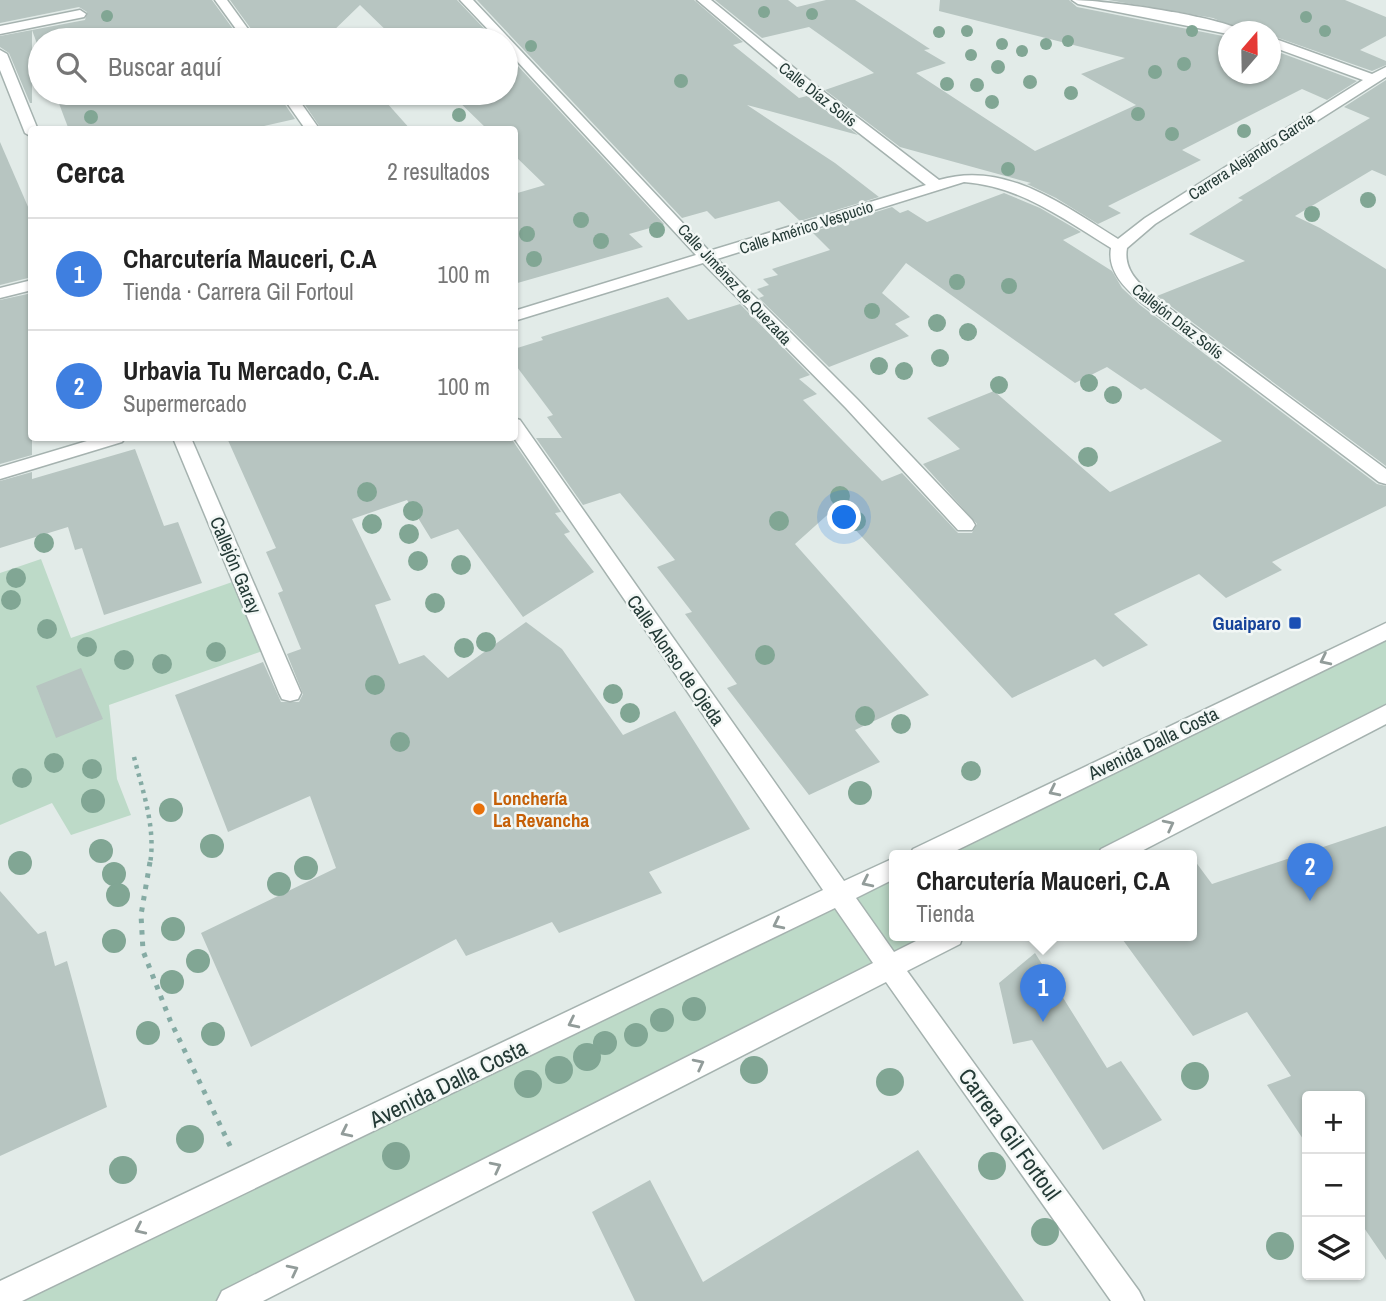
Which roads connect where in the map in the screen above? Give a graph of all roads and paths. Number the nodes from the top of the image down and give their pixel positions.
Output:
1 (222, 0) edge
2 (466, 0) edge
3 (703, 0) edge
4 (1078, 0) edge
5 (1128, 4) edge
6 (80, 14) dead end
7 (1218, 27) edge
8 (242, 28) edge
9 (493, 28) edge
10 (0, 30) edge
11 (1281, 44) edge
12 (0, 54) edge
13 (518, 55) edge
14 (1380, 75) edge
15 (295, 105) edge
16 (29, 126) edge
17 (310, 126) edge
18 (936, 185) junction
19 (1118, 246) junction
20 (708, 257) junction
21 (28, 286) edge
22 (0, 293) edge
23 (518, 315) edge
24 (518, 430) edge
25 (106, 441) edge
26 (183, 441) edge
27 (0, 473) edge
28 (1386, 478) edge
29 (965, 526) dead end
30 (1386, 631) edge
31 (290, 693) dead end
32 (1386, 714) edge
33 (134, 757) dead end
34 (933, 850) edge
35 (1120, 850) edge
36 (889, 871) edge
37 (840, 895) junction
38 (941, 941) edge
39 (890, 967) junction
40 (246, 1180) junction
41 (0, 1296) edge
42 (232, 1301) edge
43 (1129, 1301) edge

1 - 8 street
2 - 9 street, Calle Jiménez de Quezada
3 - 18 street, Calle Díaz Solís
4 - 5 street
5 - 7 street
6 - 10 street
11 - 14 street
12 - 16 street
13 - 20 street, Calle Jiménez de Quezada
14 - 19 street, Carrera Alejandro García
15 - 17 street
18 - 19 street
18 - 20 street, Calle Américo Vespucio
19 - 28 street, Callejón Díaz Solís
20 - 23 street, Calle Américo Vespucio
20 - 29 street, Calle Jiménez de Quezada
21 - 22 street
24 - 37 street, Calle Alonso de Ojeda
25 - 27 street
26 - 31 street, Callejón Garay
30 -> 34 street, Avenida Dalla Costa
35 -> 32 street
33 - 40 path
36 -> 37 street, Avenida Dalla Costa
37 - 39 street, Calle Alonso de Ojeda
37 -> 40 street, Avenida Dalla Costa
38 - 39 street
42 -> 39 street
39 - 43 street, Carrera Gil Fortoul
40 -> 41 street, Avenida Dalla Costa

